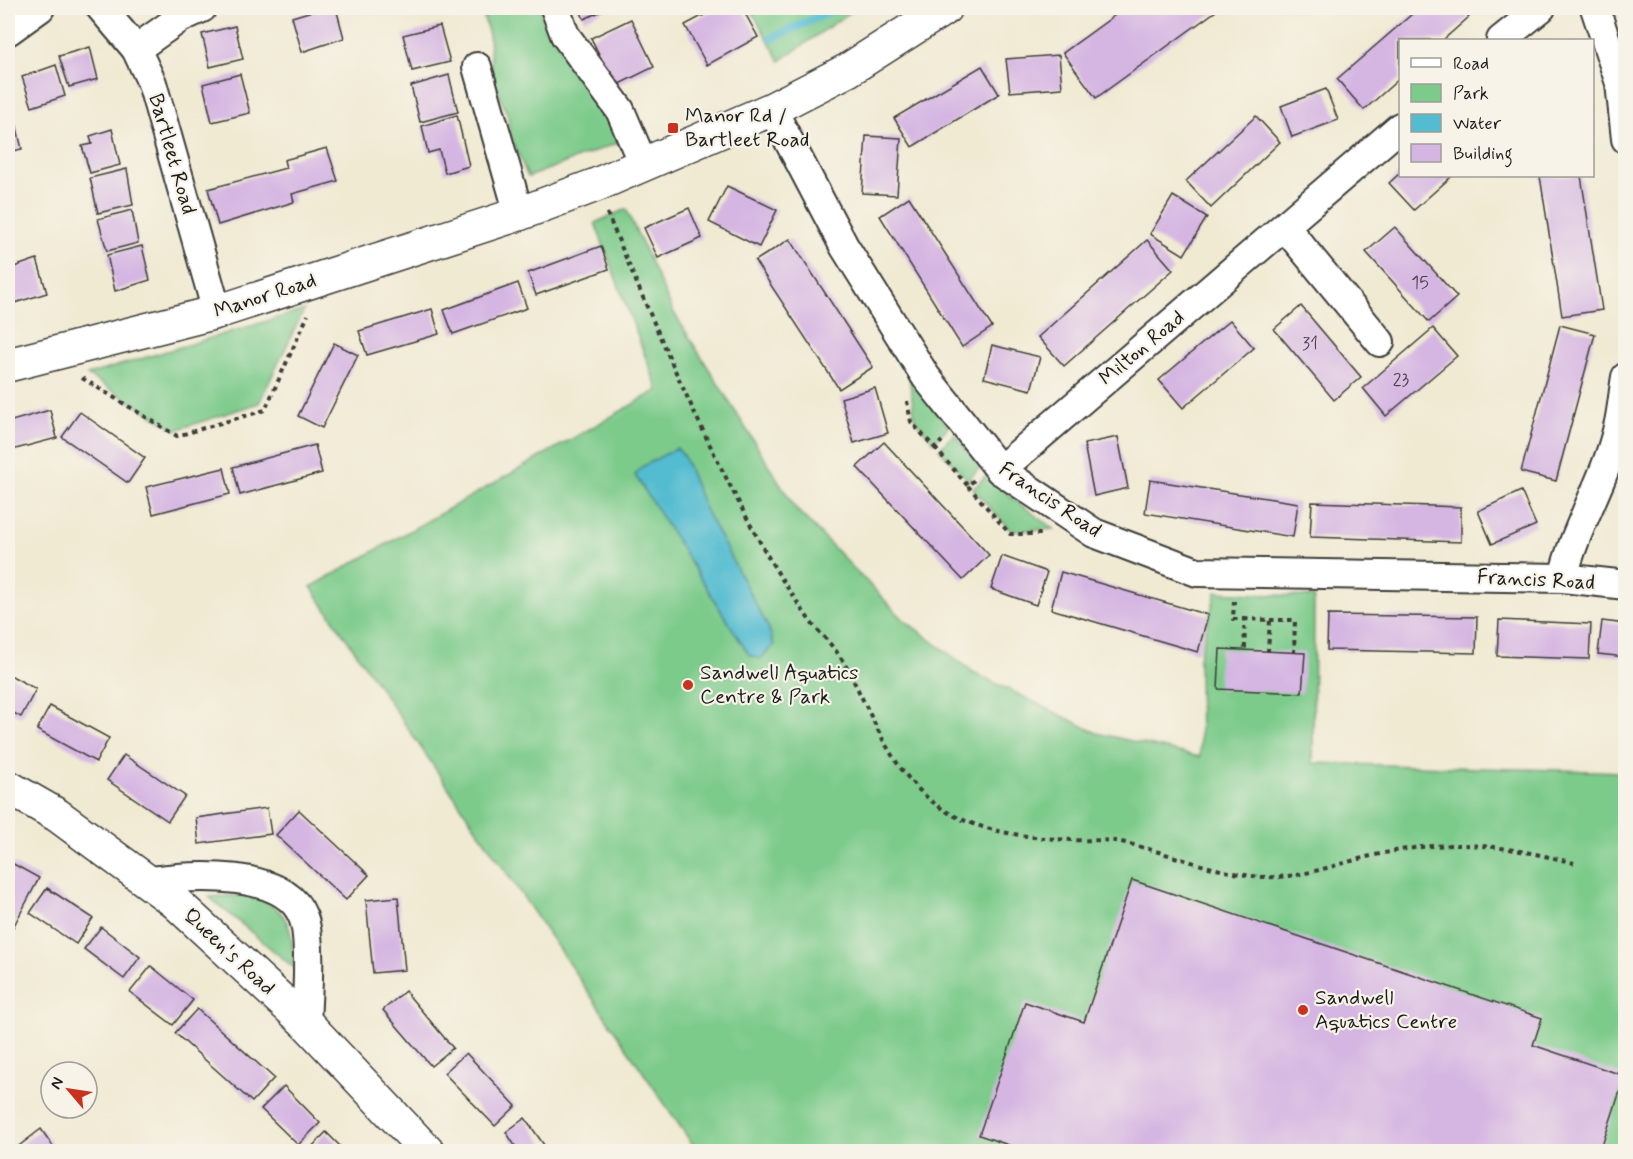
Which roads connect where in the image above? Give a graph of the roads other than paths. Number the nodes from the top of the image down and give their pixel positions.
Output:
1 (40, 8) edge
2 (101, 8) edge
3 (202, 8) edge
4 (555, 8) edge
5 (945, 8) edge
6 (1541, 8) edge
7 (1595, 8) edge
8 (8, 31) edge
9 (1502, 39) edge
10 (136, 49) junction
11 (477, 67) dead end
12 (772, 109) junction
13 (1399, 129) edge
14 (1626, 139) edge
15 (643, 164) junction
16 (519, 214) junction
17 (1285, 227) junction
18 (218, 312) junction
19 (1380, 342) dead end
20 (8, 365) edge
21 (1626, 377) edge
22 (990, 472) junction
23 (1563, 578) junction
24 (1626, 585) edge
25 (8, 787) edge
26 (150, 881) junction
27 (306, 1023) junction
28 (428, 1152) edge

1 - 8 street
2 - 10 street, Bartleet Road
3 - 10 street
4 - 15 street
5 - 12 street, Manor Road
6 - 9 street
7 - 14 street
10 - 18 street, Bartleet Road
11 - 16 street
12 - 15 street, Manor Road
12 - 22 street, Francis Road
13 - 17 street, Milton Road
15 - 16 street, Manor Road
16 - 18 street, Manor Road
17 - 19 street
17 - 22 street, Milton Road
18 - 20 street, Manor Road
21 - 23 street
22 - 23 street, Francis Road
23 - 24 street, Francis Road
25 - 26 street, Queen's Road
26 - 27 street, Queen's Road
26 - 27 street, Queen's Road
27 - 28 street, Queen's Road

